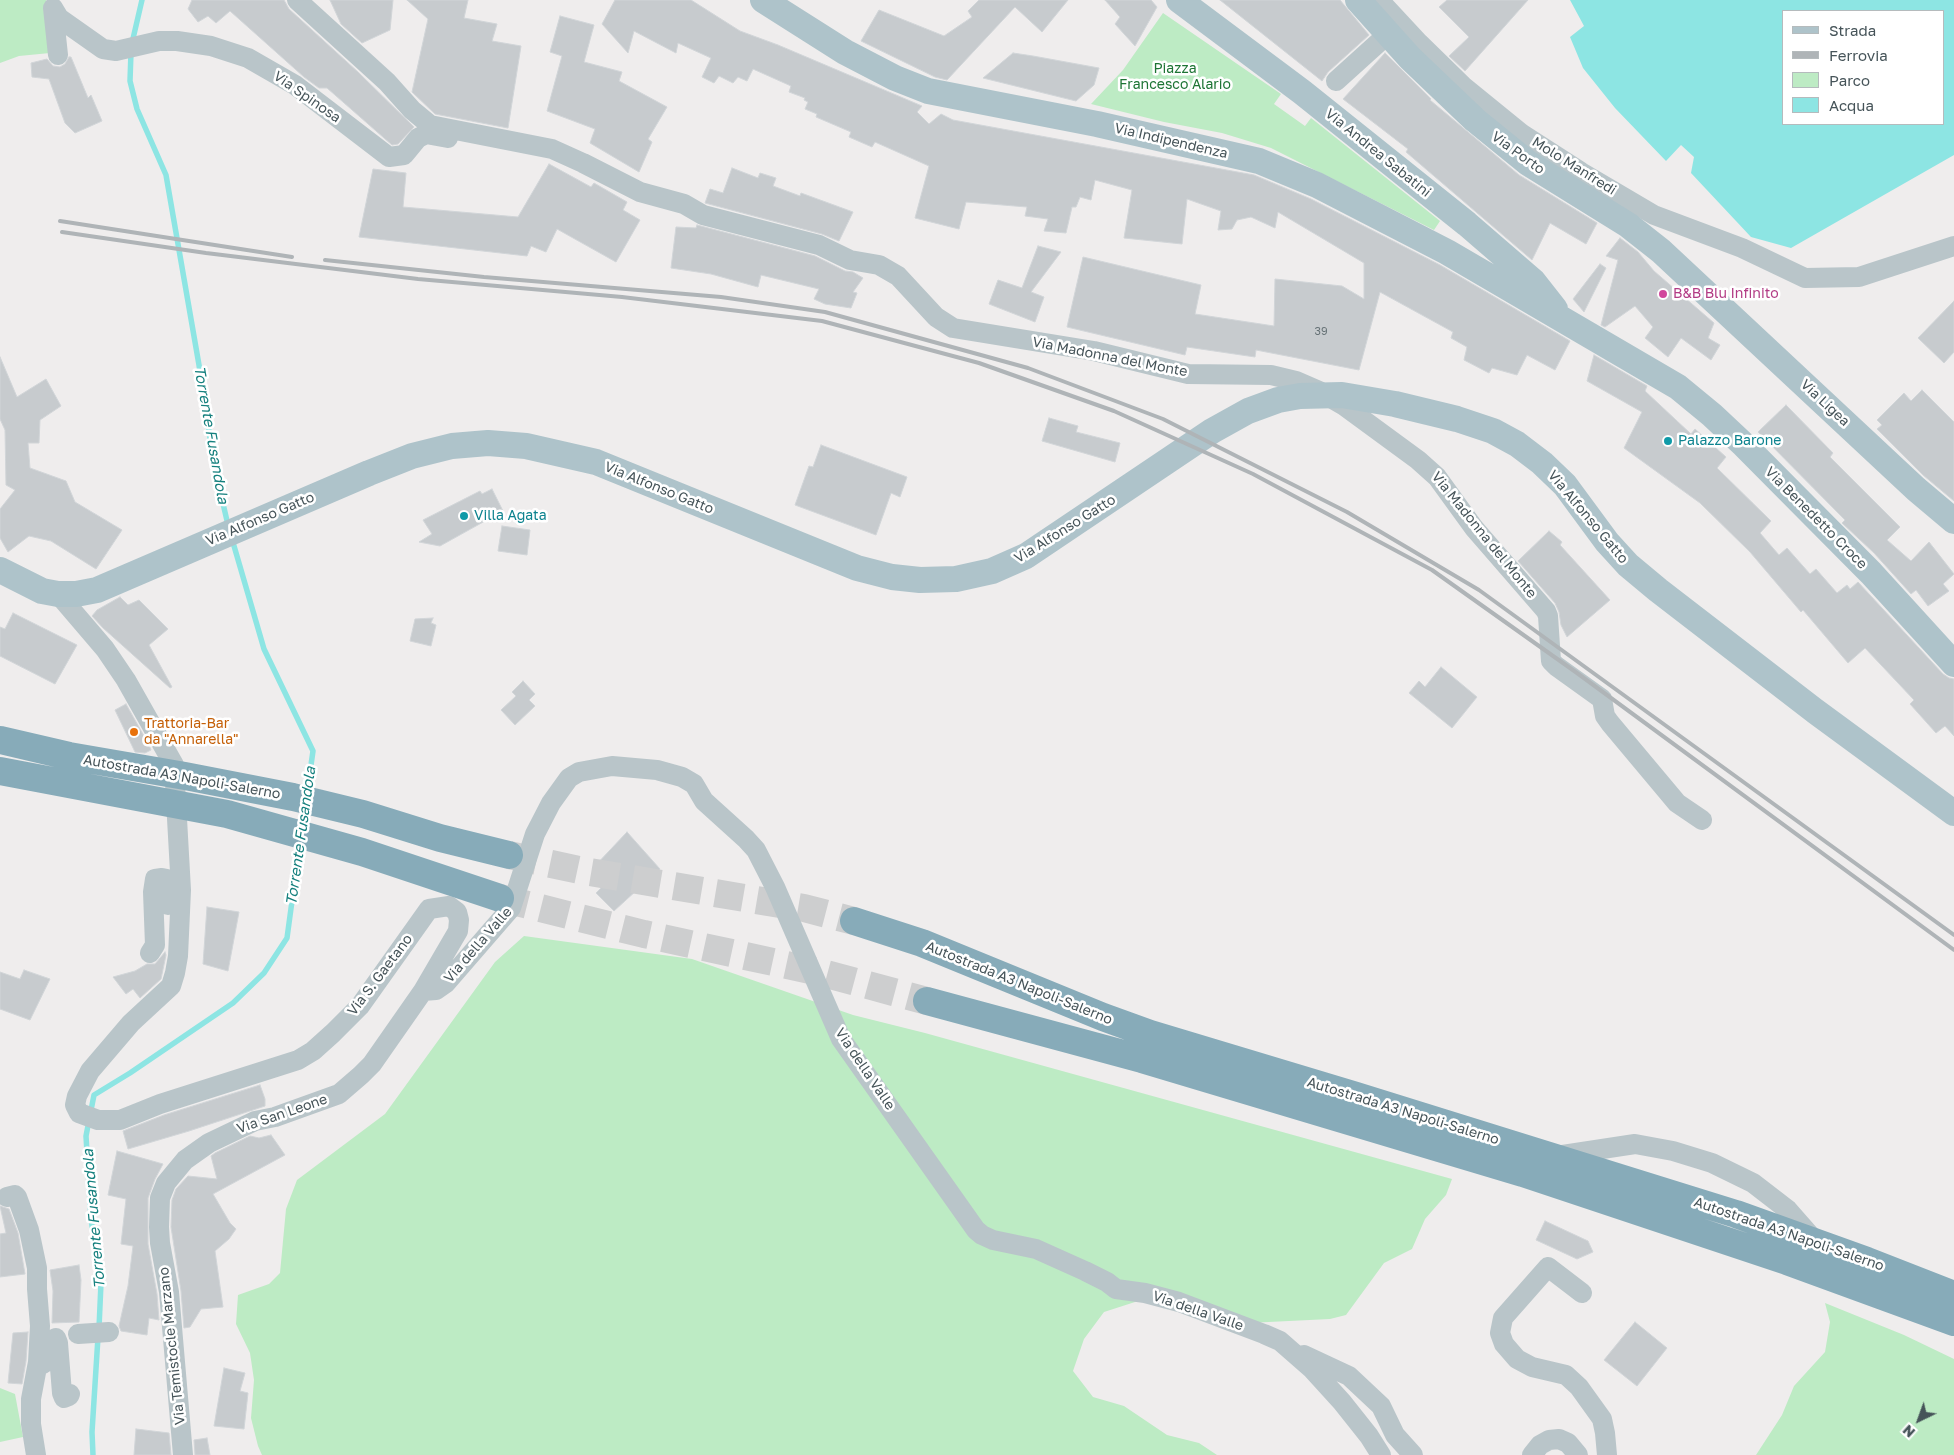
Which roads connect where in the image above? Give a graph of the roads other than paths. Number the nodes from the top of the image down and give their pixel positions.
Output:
1 (298, 0) edge
2 (763, 0) edge
3 (1179, 0) edge
4 (1358, 0) edge
5 (1379, 0) edge
6 (50, 4) edge
7 (1388, 34) junction
8 (58, 55) dead end
9 (1336, 81) dead end
10 (531, 146) junction
11 (1467, 224) junction
12 (1954, 246) edge
13 (1447, 252) junction
14 (1697, 283) joint
15 (1565, 321) junction
16 (1954, 521) edge
17 (0, 570) edge
18 (58, 594) junction
19 (1954, 664) edge
20 (0, 740) edge
21 (0, 771) edge
22 (1954, 813) edge
23 (1702, 820) dead end
24 (509, 855) tunnel mouth
25 (500, 898) tunnel mouth
26 (854, 921) tunnel mouth
27 (150, 953) dead end
28 (178, 956) junction
29 (423, 991) junction
30 (927, 1001) tunnel mouth
31 (1146, 1046) junction
32 (1536, 1160) junction
33 (7, 1197) dead end
34 (159, 1208) joint
35 (1817, 1242) junction
36 (1582, 1294) dead end
37 (1954, 1295) edge
38 (1954, 1322) edge
39 (110, 1332) dead end
40 (78, 1334) dead end
41 (1291, 1349) junction
42 (70, 1394) dead end
43 (32, 1430) junction
44 (36, 1455) edge
45 (182, 1455) edge
46 (1380, 1455) edge
47 (1413, 1455) edge
48 (1532, 1455) edge
49 (1578, 1455) edge
50 (1607, 1455) edge

1 - 10 street
2 - 13 main road, Via Indipendenza
3 - 11 main road, Via Andrea Sabatini
4 - 7 main road, Via Porto
5 - 12 street, Molo Manfredi
6 - 8 street, Via Spinosa
6 - 10 street, Via Spinosa
7 - 9 street
7 - 14 main road, Via Porto
10 - 23 street, Via Madonna del Monte
11 - 13 main road
11 - 15 main road, Via Andrea Sabatini
13 - 15 main road, Via Indipendenza
14 - 16 main road, Via Ligea
15 - 19 main road, Via Benedetto Croce
17 - 18 main road, Via Alfonso Gatto
18 - 22 main road, Via Alfonso Gatto
18 - 28 street
20 - 24 highway, Autostrada A3 Napoli-Salerno
21 - 25 highway, Autostrada A3 Napoli-Salerno
26 - 31 highway, Autostrada A3 Napoli-Salerno
27 - 28 street
28 - 29 street, Via S. Gaetano
29 - 34 street, Via San Leone
29 - 41 street, Via della Valle
30 - 31 highway, Autostrada A3 Napoli-Salerno
31 - 32 highway, Autostrada A3 Napoli-Salerno
32 - 35 highway, Autostrada A3 Napoli-Salerno
32 - 35 street
32 - 38 highway, Autostrada A3 Napoli-Salerno
33 - 43 street
34 - 45 street, Via Temistocle Marzano
35 - 37 highway, Autostrada A3 Napoli-Salerno
36 - 50 street
39 - 40 street
41 - 46 street, Via della Valle
41 - 47 street
42 - 43 street
43 - 44 street
48 - 49 street

